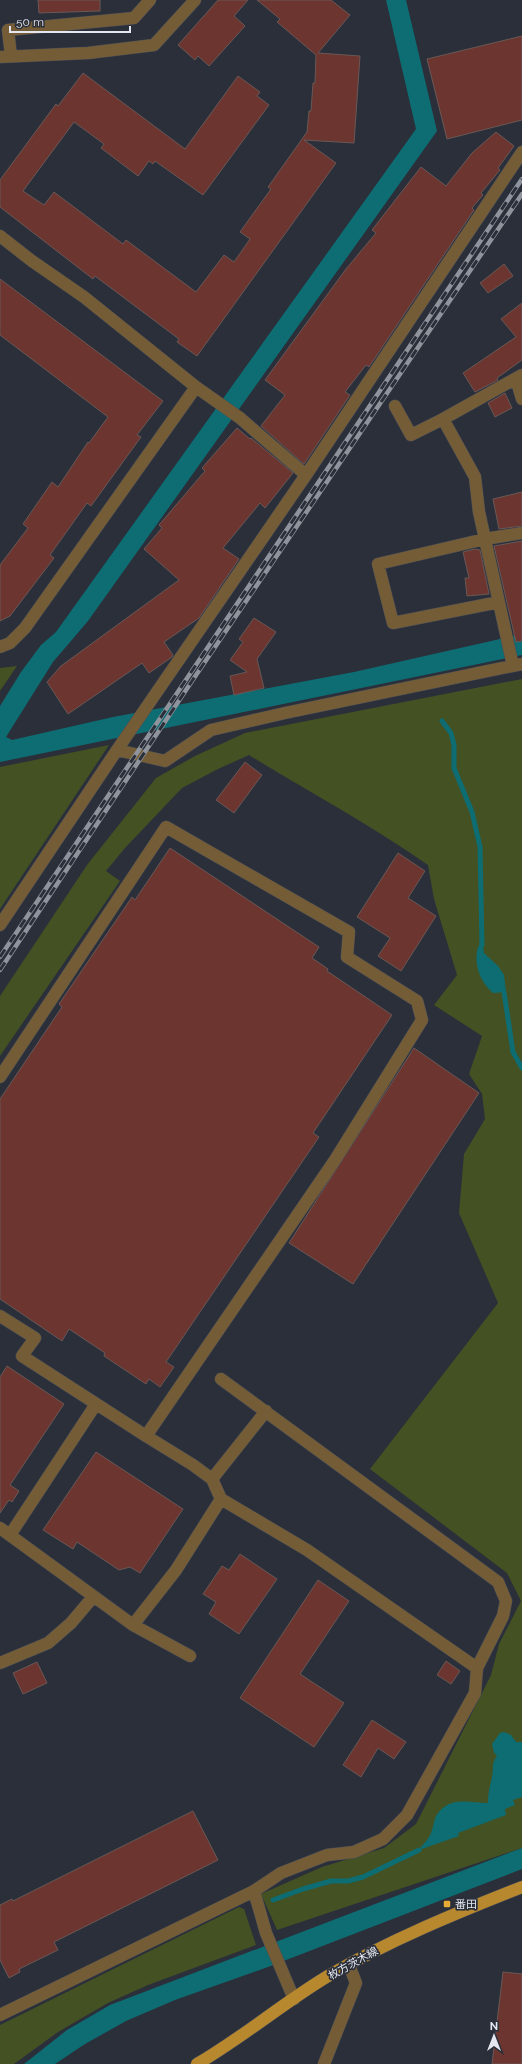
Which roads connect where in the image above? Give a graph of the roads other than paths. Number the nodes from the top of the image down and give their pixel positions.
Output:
1 (150, 0) edge
2 (196, 0) edge
3 (6, 57) edge
4 (522, 152) edge
5 (0, 236) edge
6 (519, 377) edge
7 (196, 387) junction
8 (522, 399) edge
9 (395, 406) dead end
10 (443, 419) junction
11 (306, 476) junction
12 (522, 534) edge
13 (485, 539) junction
14 (499, 602) junction
15 (0, 647) edge
16 (517, 665) edge
17 (117, 750) junction
18 (0, 925) edge
19 (0, 1077) edge
20 (0, 1316) edge
21 (221, 1379) dead end
22 (96, 1404) junction
23 (266, 1411) junction
24 (146, 1436) junction
25 (212, 1479) junction
26 (221, 1499) junction
27 (0, 1528) edge
28 (10, 1535) junction
29 (93, 1597) junction
30 (133, 1625) junction
31 (190, 1656) dead end
32 (0, 1663) edge
33 (477, 1668) junction
34 (522, 1887) edge
35 (254, 1892) junction
36 (349, 1965) junction
37 (294, 1998) junction
38 (0, 2015) edge
39 (197, 2064) edge
40 (324, 2064) edge

1 - 3 street
2 - 3 street
4 - 11 street
5 - 7 street
6 - 8 street
6 - 10 street
7 - 11 street
7 - 15 street
9 - 10 street
10 - 13 street
11 - 17 street
12 - 13 street
13 - 14 street
13 - 14 street
14 - 16 street
16 - 17 street
17 - 18 street
19 - 24 street
20 - 22 street
21 - 23 street
22 - 24 street
22 - 28 street
23 - 25 street
23 - 33 street
24 - 25 street
25 - 26 street
26 - 30 street
26 - 33 street
27 - 28 street
28 - 29 street
29 - 30 street
29 - 32 street
30 - 31 street
33 - 35 street
34 - 36 main road, 枚方茨木線
35 - 37 street
35 - 38 street
36 - 37 main road, 枚方茨木線
36 - 40 street
37 - 39 main road, 枚方茨木線

